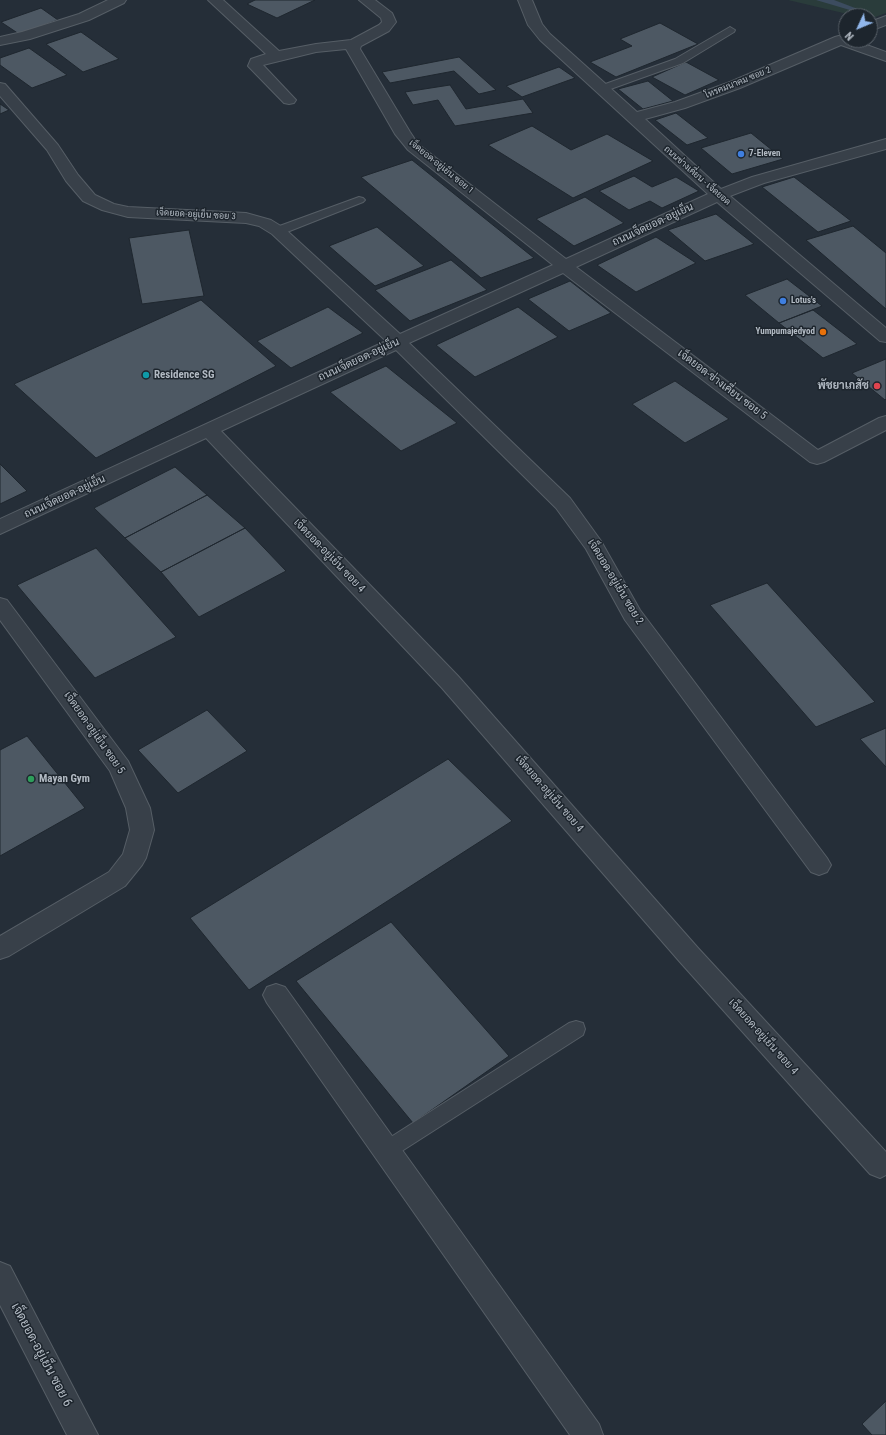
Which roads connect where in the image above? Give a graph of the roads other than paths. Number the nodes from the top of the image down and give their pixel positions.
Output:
1 (119, 0) edge
2 (215, 0) edge
3 (366, 0) edge
4 (525, 0) edge
5 (730, 30) dead end
6 (0, 41) edge
7 (838, 41) edge
8 (354, 44) junction
9 (864, 48) edge
10 (276, 56) junction
11 (886, 57) edge
12 (2, 89) edge
13 (601, 89) junction
14 (288, 100) dead end
15 (633, 118) junction
16 (886, 144) edge
17 (718, 194) junction
18 (359, 200) dead end
19 (278, 231) junction
20 (565, 266) junction
21 (886, 338) edge
22 (398, 342) junction
23 (886, 422) edge
24 (209, 430) junction
25 (0, 527) edge
26 (0, 605) edge
27 (819, 865) dead end
28 (0, 949) edge
29 (276, 995) dead end
30 (576, 1029) dead end
31 (387, 1150) junction
32 (880, 1165) dead end
33 (0, 1276) edge
34 (83, 1435) edge
35 (588, 1435) edge

1 - 6 street
2 - 10 street
3 - 8 street
4 - 13 street, ถนนช่างเคี่ยน - เจ็ดยอด
5 - 13 lane
7 - 15 street, โทรคมนาคม ซอย 2
8 - 10 street
8 - 20 street, เจ็ดยอด-อยู่เย็น ซอย 1
9 - 11 street, โทรคมนาคม ซอย 2
10 - 14 street
12 - 19 street, เจ็ดยอด-อยู่เย็น ซอย 3
13 - 15 street, ถนนช่างเคี่ยน - เจ็ดยอด
15 - 17 street, ถนนช่างเคี่ยน - เจ็ดยอด
16 - 17 street
17 - 20 street, ถนนเจ็ดยอด-อยู่เย็น
17 - 21 street, ถนนช่างเคี่ยน - เจ็ดยอด
18 - 19 lane
19 - 22 street, เจ็ดยอด-อยู่เย็น ซอย 3
20 - 22 street, ถนนเจ็ดยอด-อยู่เย็น
20 - 23 street, เจ็ดยอด-ช่างเคี่ยน ซอย 5
22 - 24 street, ถนนเจ็ดยอด-อยู่เย็น
22 - 27 street, เจ็ดยอด-อยู่เย็น ซอย 2
24 - 25 street, ถนนเจ็ดยอด-อยู่เย็น
24 - 32 street, เจ็ดยอด-อยู่เย็น ซอย 4
26 - 28 street, เจ็ดยอด-อยู่เย็น ซอย 5
29 - 31 street
30 - 31 lane
31 - 35 street
33 - 34 street, เจ็ดยอด-อยู่เย็น ซอย 6

